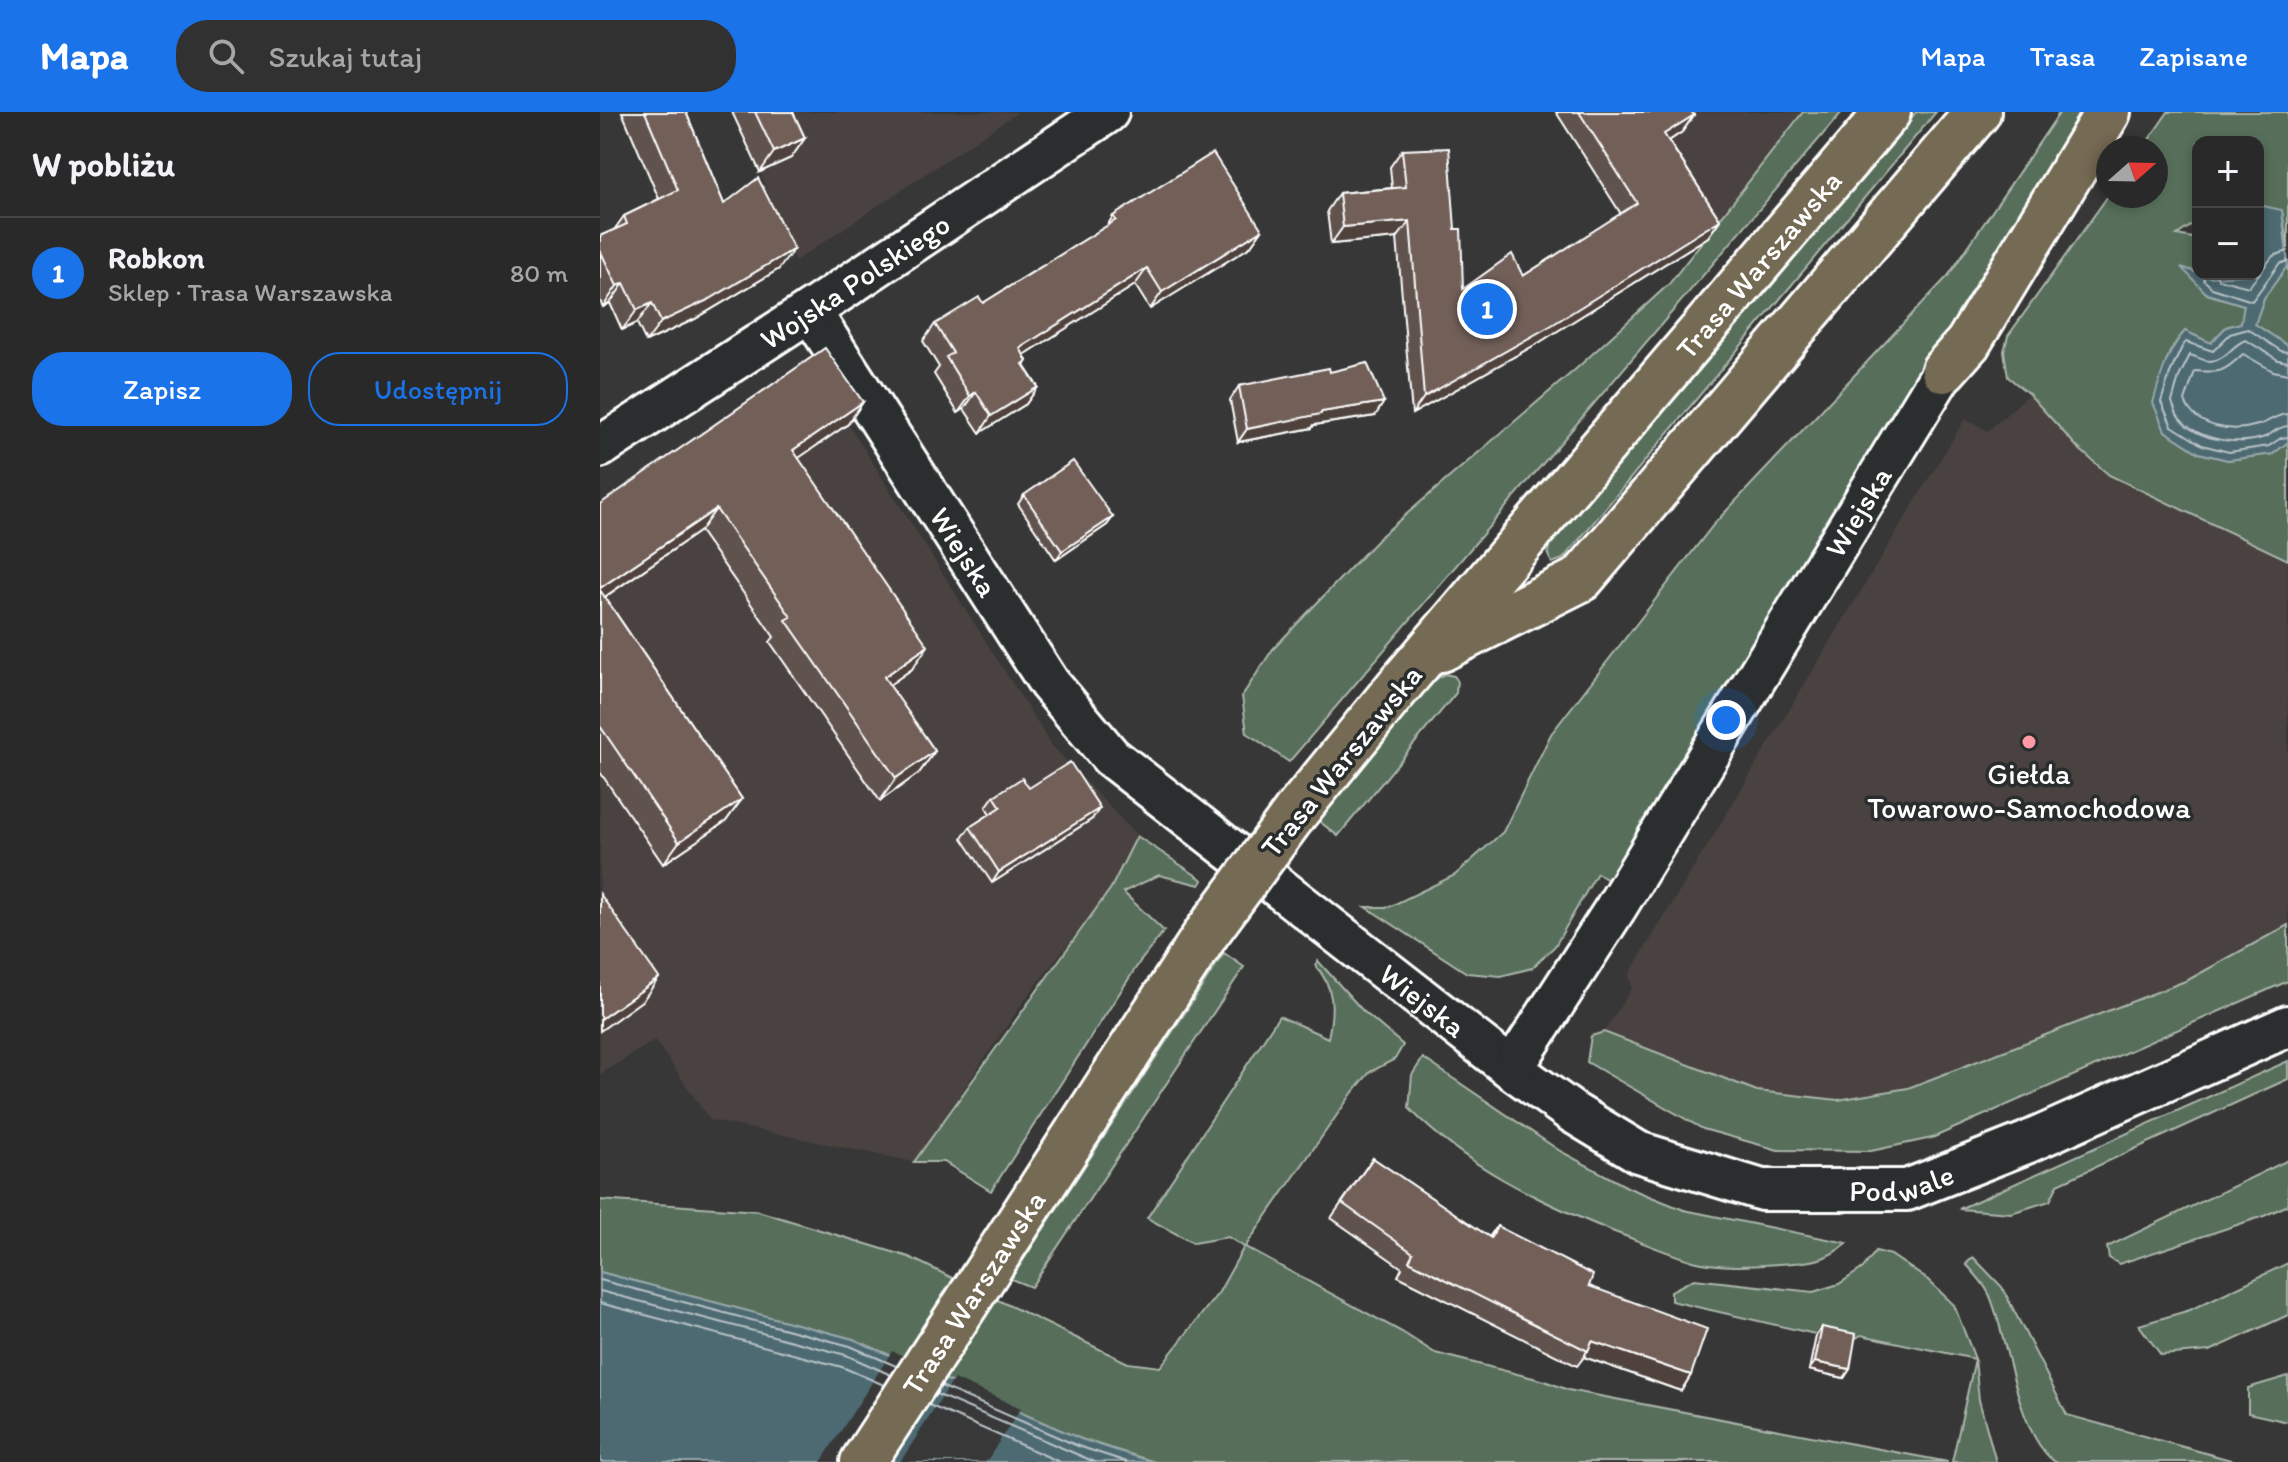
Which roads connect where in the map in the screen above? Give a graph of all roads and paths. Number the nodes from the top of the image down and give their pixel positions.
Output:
1 (1108, 112) edge
2 (1888, 112) edge
3 (1978, 112) edge
4 (2108, 112) edge
5 (810, 311) junction
6 (1944, 370) joint
7 (600, 447) edge
8 (1423, 658) junction
9 (2288, 1026) edge
10 (1512, 1069) junction
11 (863, 1462) edge

1 - 5 street, Wojska Polskiego
2 - 8 main road, Trasa Warszawska
3 - 8 main road
4 - 6 main road
5 - 7 street, Wojska Polskiego
5 - 10 street, Wiejska
6 - 10 street, Wiejska
8 - 11 main road, Trasa Warszawska, bridge
9 - 10 street, Podwale

